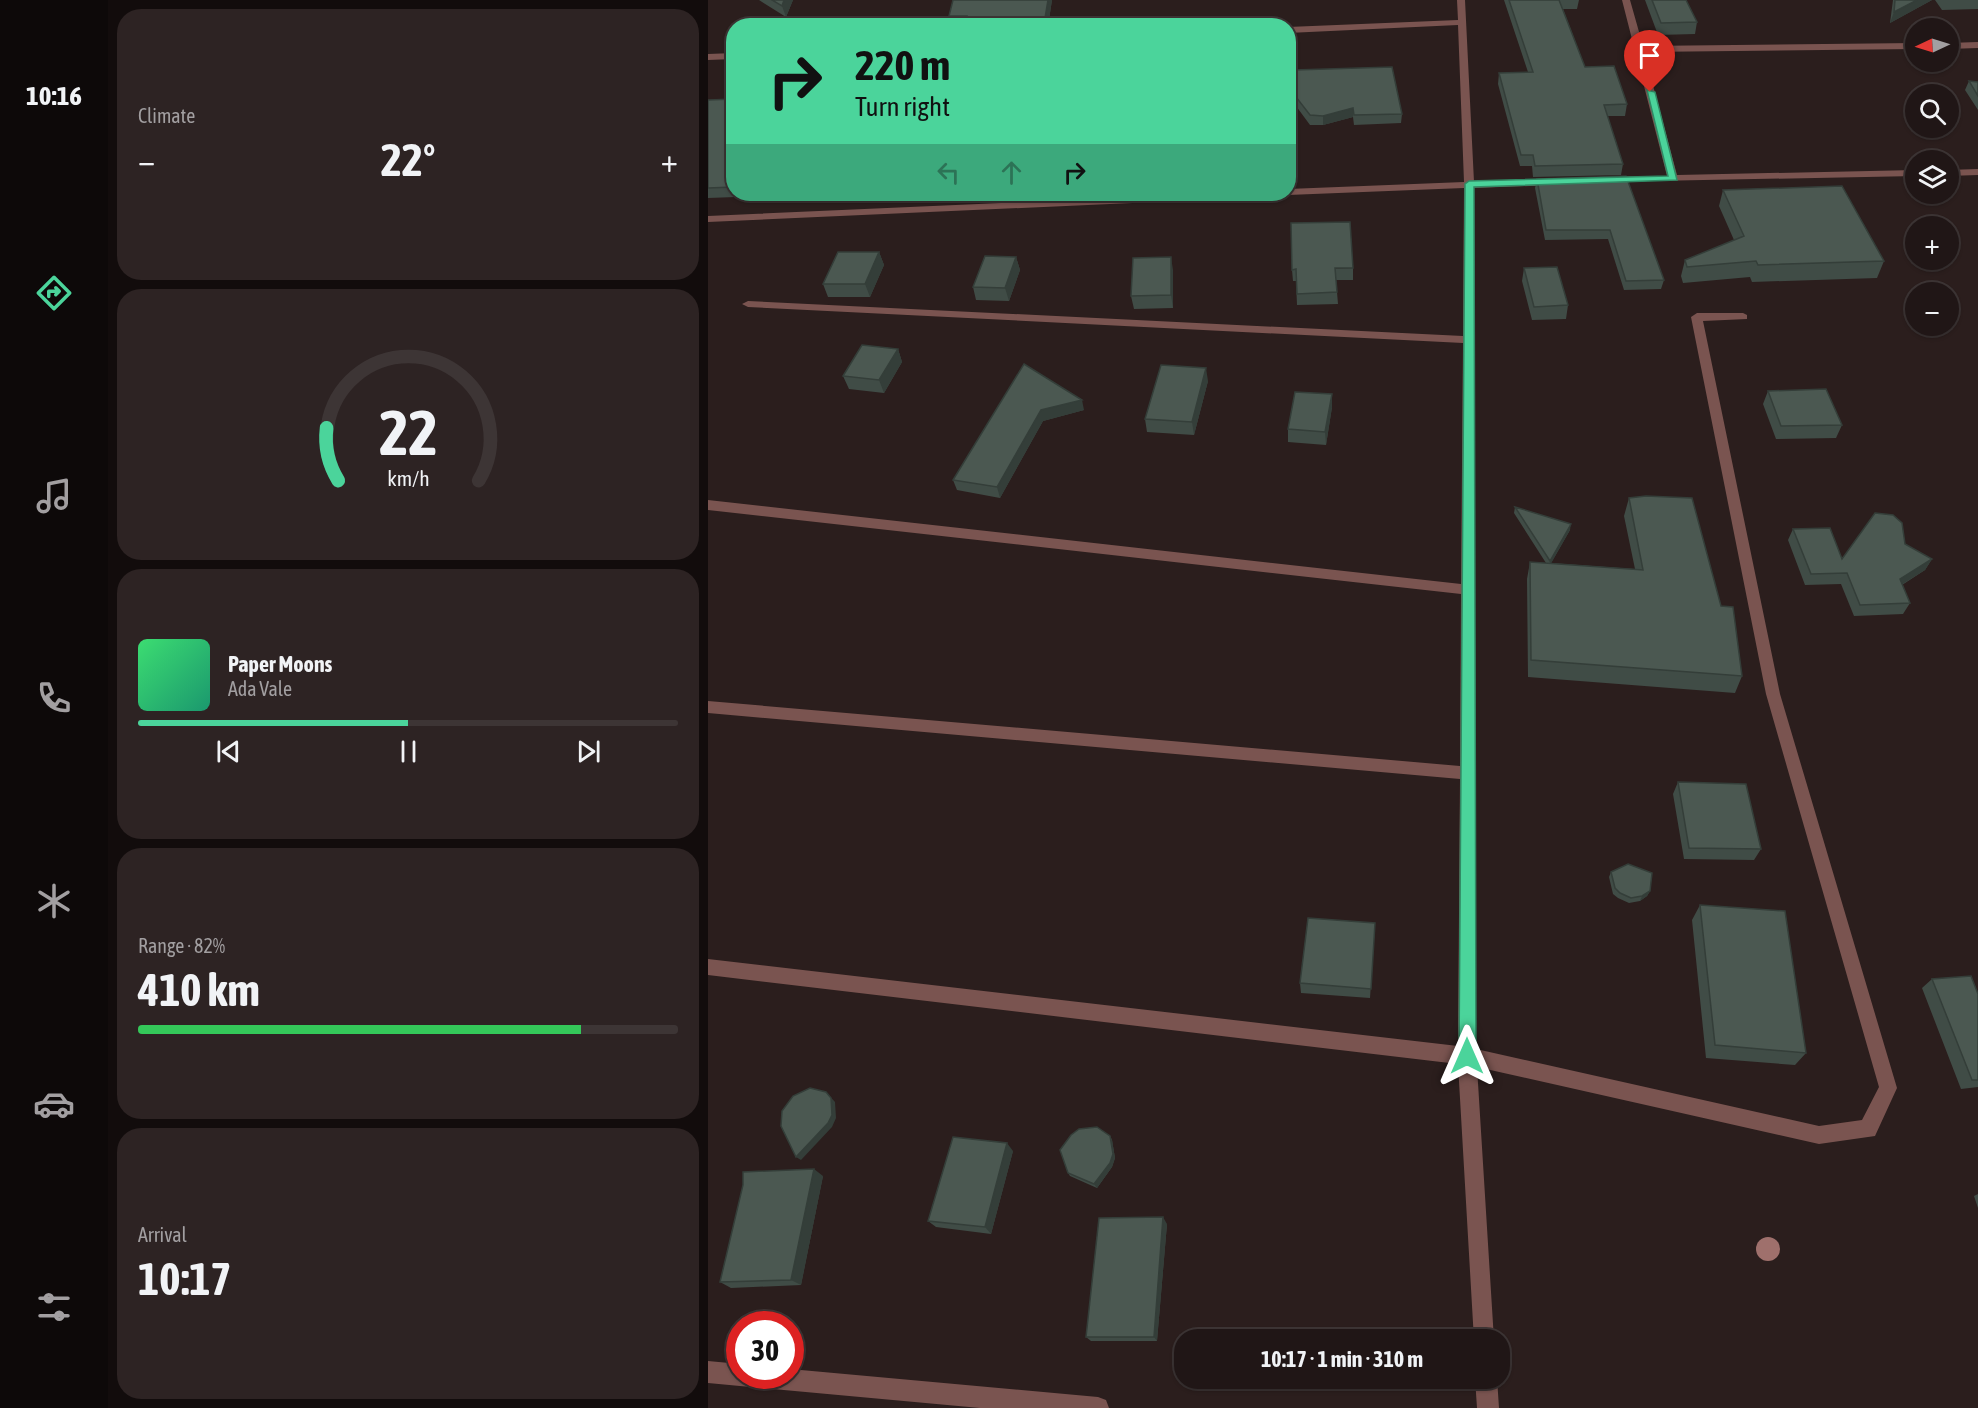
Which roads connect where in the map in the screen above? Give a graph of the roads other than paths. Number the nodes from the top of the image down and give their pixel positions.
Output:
1 (1461, 0) edge
2 (1626, 0) edge
3 (1462, 22) junction
4 (1296, 30) edge
5 (1978, 45) edge
6 (1905, 46) edge
7 (1959, 46) edge
8 (1639, 49) junction
9 (726, 56) edge
10 (708, 57) edge
11 (1959, 172) edge
12 (1978, 172) edge
13 (1905, 173) edge
14 (1673, 178) junction
15 (1594, 180) edge
16 (1571, 181) edge
17 (1469, 184) junction
18 (1296, 192) edge
19 (1110, 201) edge
20 (708, 219) edge
21 (748, 304) dead end
22 (1743, 318) dead end
23 (1469, 340) junction
24 (708, 505) edge
25 (1468, 590) junction
26 (708, 707) edge
27 (1467, 773) junction
28 (708, 967) edge
29 (1467, 1056) junction
30 (1483, 1329) edge
31 (708, 1372) edge
32 (726, 1374) edge
33 (804, 1381) edge
34 (1487, 1389) edge
35 (1098, 1408) edge
36 (1488, 1408) edge

1 - 3 street
2 - 8 street
3 - 4 street
3 - 17 street
5 - 7 street
6 - 8 street
8 - 14 street
9 - 10 street
11 - 12 street
13 - 14 street
14 - 15 street
16 - 17 street
17 - 18 street
17 - 23 street
19 - 20 street
21 - 23 street
22 - 29 street
23 - 25 street
24 - 25 street
25 - 27 street
26 - 27 street
27 - 29 street
28 - 29 street
29 - 30 street
31 - 32 street
33 - 35 street
34 - 36 street

